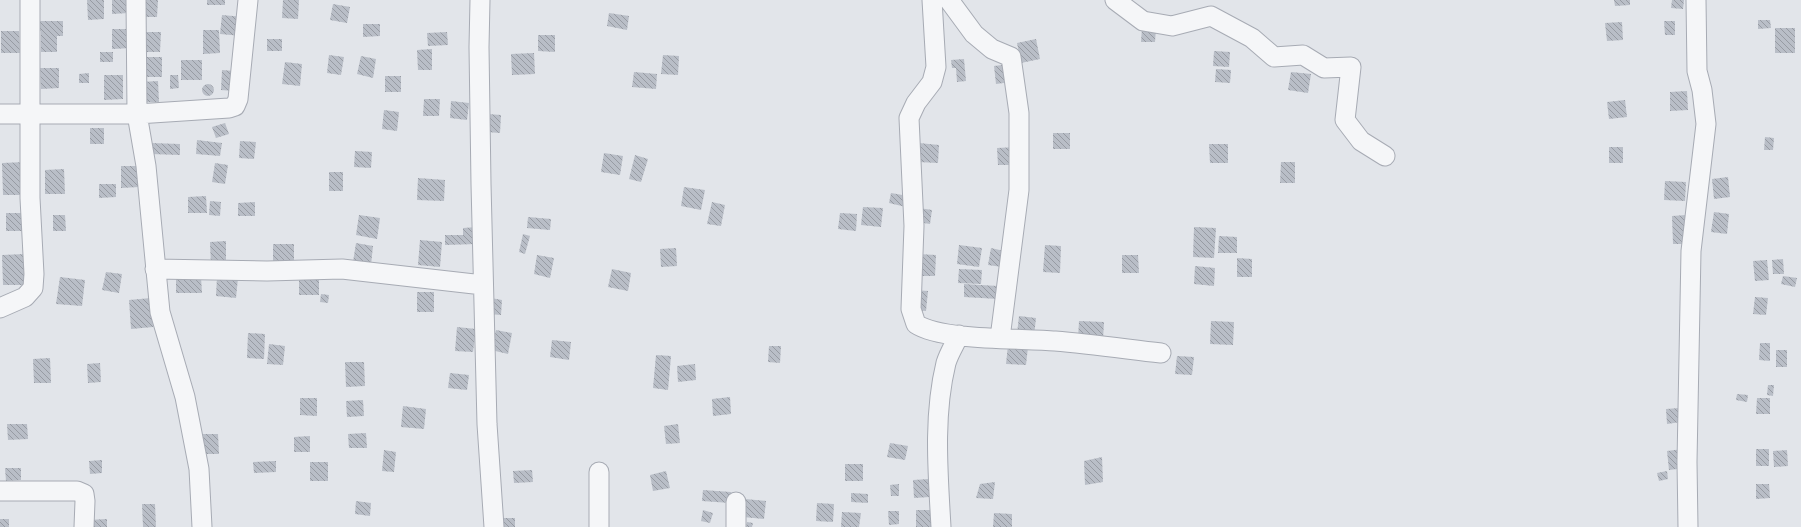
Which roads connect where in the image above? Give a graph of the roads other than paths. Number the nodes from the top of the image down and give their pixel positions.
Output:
1 (30, 0) edge
2 (136, 0) edge
3 (248, 0) edge
4 (480, 0) edge
5 (932, 0) edge
6 (949, 0) edge
7 (1115, 0) edge
8 (1696, 0) edge
9 (31, 113) junction
10 (0, 114) edge
11 (137, 114) junction
12 (1385, 156) dead end
13 (155, 269) junction
14 (483, 285) junction
15 (0, 308) edge
16 (959, 335) junction
17 (1000, 338) junction
18 (1162, 353) dead end
19 (599, 472) dead end
20 (0, 491) edge
21 (736, 502) dead end
22 (84, 527) edge
23 (202, 527) edge
24 (494, 527) edge
25 (599, 527) edge
26 (736, 527) edge
27 (941, 527) edge
28 (1688, 527) edge

1 - 9 street
2 - 11 street
3 - 11 street
4 - 14 street
5 - 16 street
6 - 17 street
7 - 12 street
8 - 28 street
9 - 10 street
9 - 11 street
9 - 15 street
11 - 13 street
13 - 14 street
13 - 23 street
14 - 24 street
16 - 17 street
16 - 27 street
17 - 18 street
19 - 25 street
20 - 22 street
21 - 26 street

